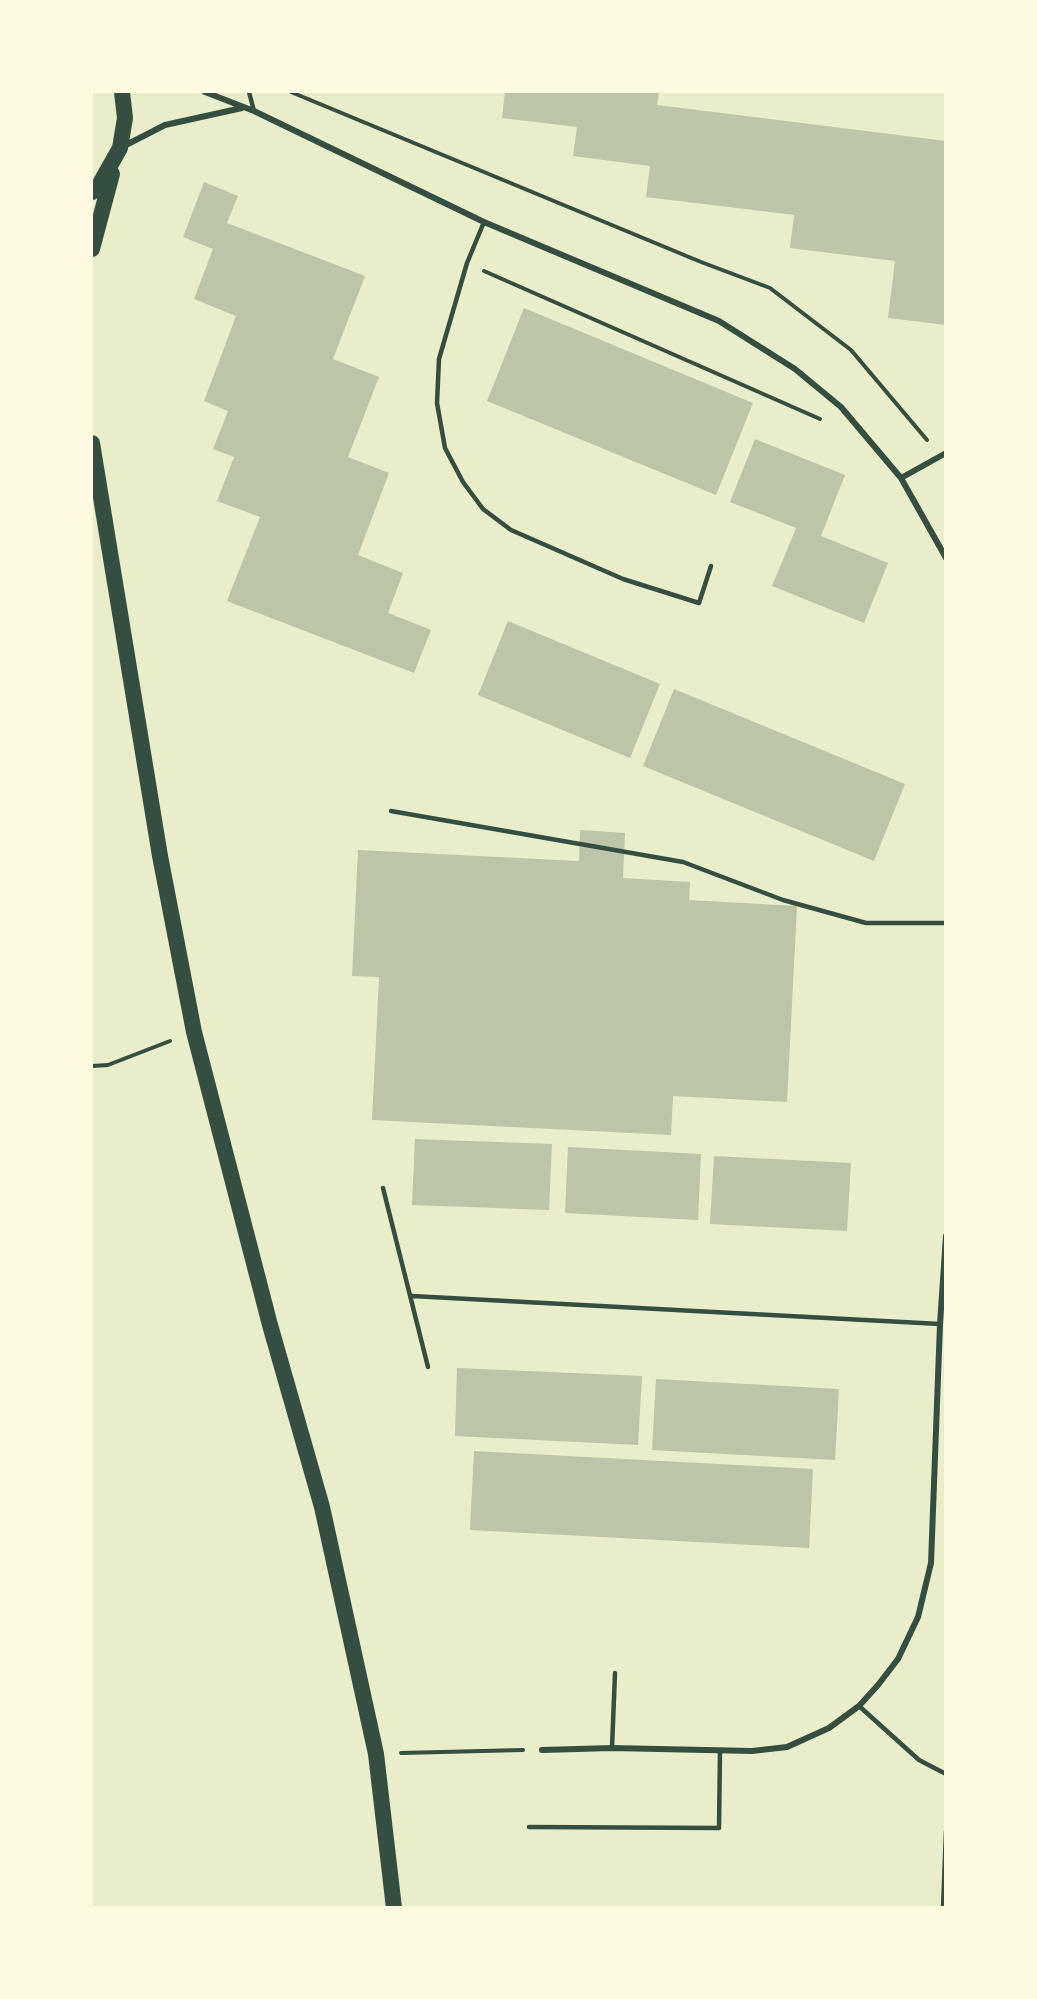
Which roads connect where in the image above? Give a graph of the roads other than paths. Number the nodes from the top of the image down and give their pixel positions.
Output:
1 (122, 92) edge
2 (205, 92) edge
3 (249, 92) edge
4 (242, 108) junction
5 (254, 111) junction
6 (118, 153) junction
7 (92, 192) edge
8 (484, 222) junction
9 (92, 249) edge
10 (92, 443) edge
11 (943, 454) edge
12 (901, 478) junction
13 (945, 558) edge
14 (711, 566) dead end
15 (391, 811) dead end
16 (945, 923) edge
17 (383, 1188) dead end
18 (945, 1236) edge
19 (412, 1296) junction
20 (940, 1324) junction
21 (428, 1367) dead end
22 (938, 1379) junction
23 (945, 1379) edge
24 (615, 1673) dead end
25 (859, 1706) junction
26 (612, 1748) junction
27 (542, 1750) road end
28 (720, 1750) junction
29 (945, 1774) edge
30 (529, 1827) dead end
31 (945, 1831) edge
32 (393, 1908) edge
33 (943, 1908) edge

1 - 6 highway
2 - 4 street
3 - 5 lane
4 - 5 street
4 - 6 street
5 - 8 street
6 - 7 highway
6 - 9 highway
8 - 12 street
8 - 14 lane
10 - 32 highway
11 - 12 street
12 - 13 street
15 - 16 lane
17 - 19 lane
18 - 20 street
19 - 20 lane
19 - 21 lane
20 - 22 street
22 - 23 lane
22 - 25 street
24 - 26 lane
25 - 28 street
25 - 29 lane
26 - 27 street
26 - 28 street
28 - 30 lane
31 - 33 lane

